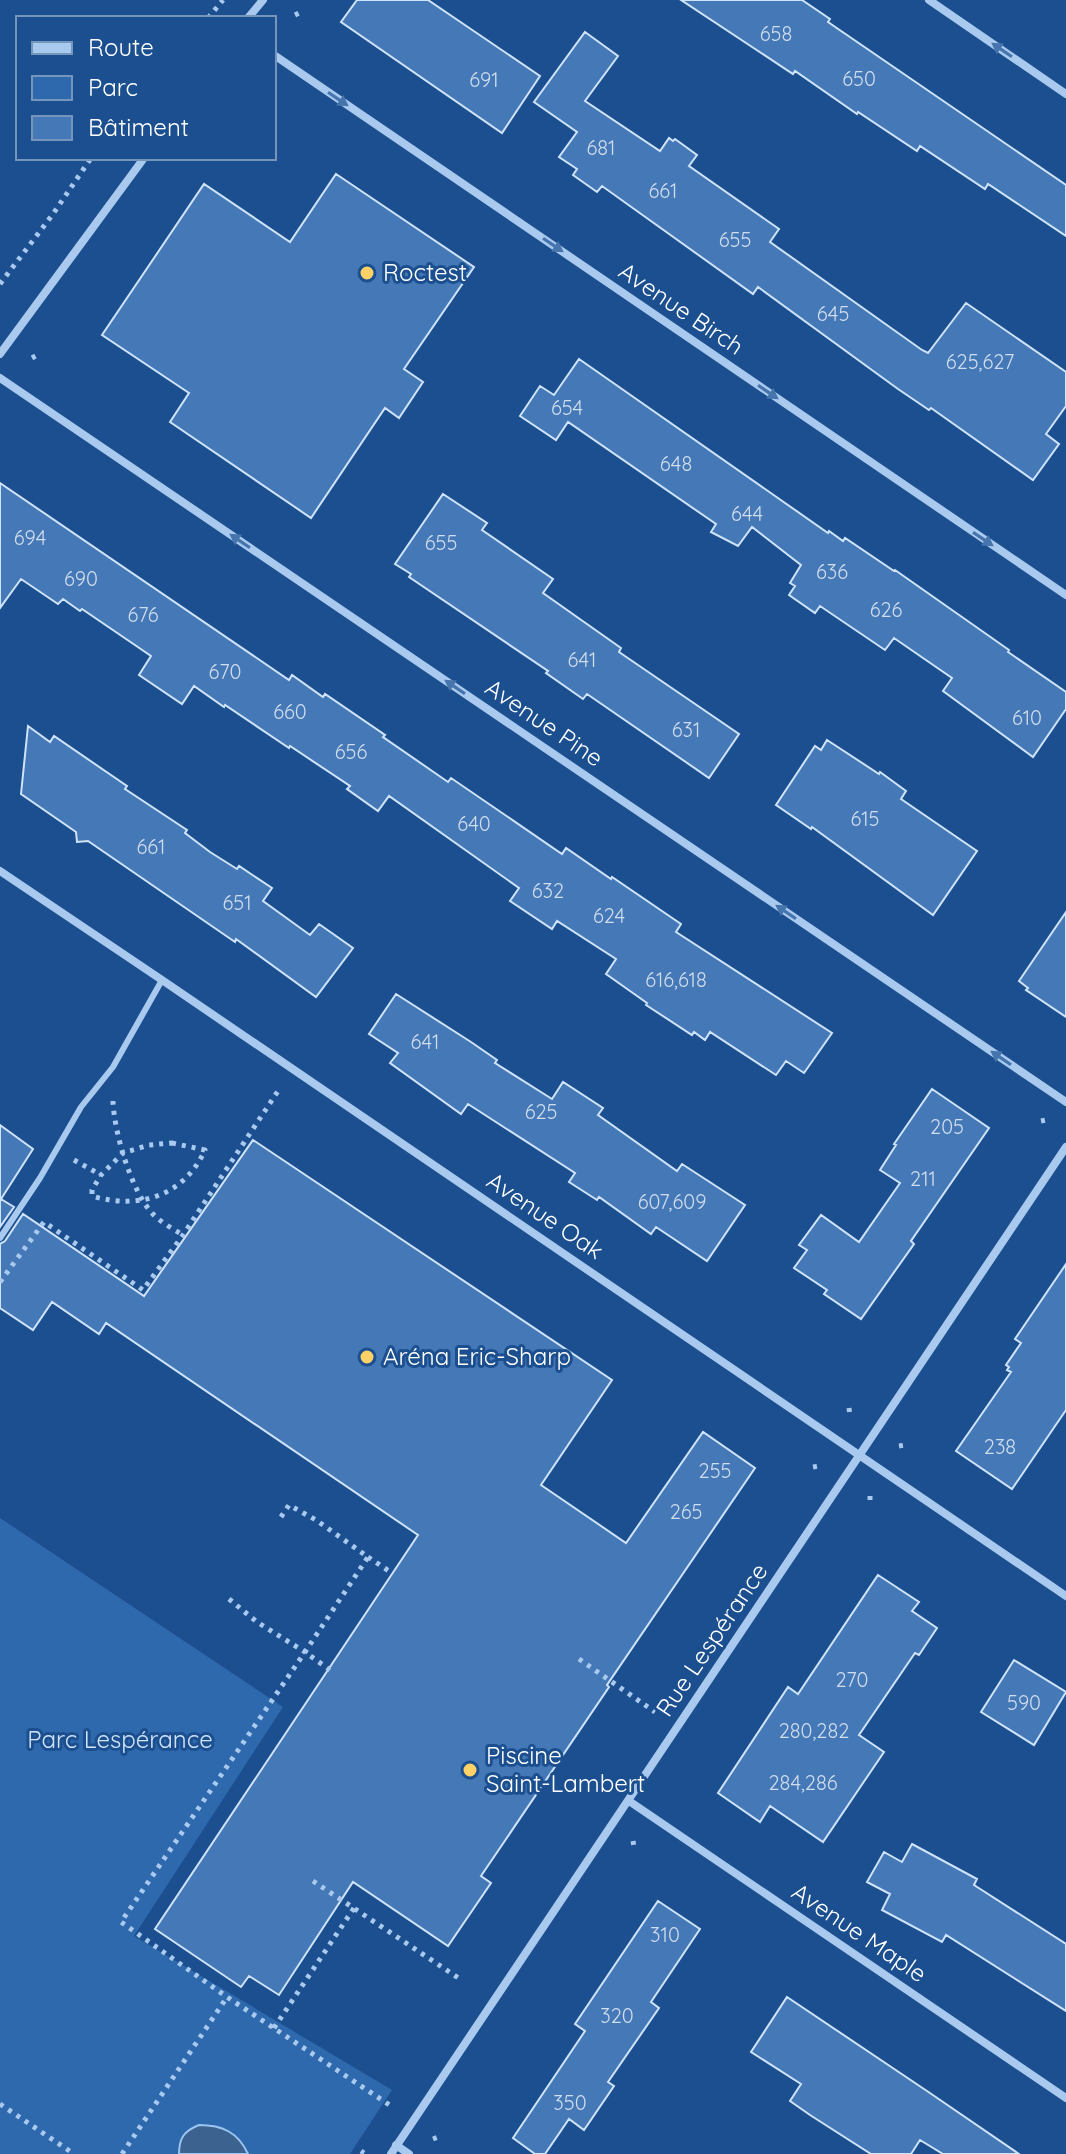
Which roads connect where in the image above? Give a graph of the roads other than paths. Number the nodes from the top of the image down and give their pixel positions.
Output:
1 (263, 0) edge
2 (929, 0) edge
3 (250, 16) edge
4 (276, 56) edge
5 (1066, 94) edge
6 (143, 160) edge
7 (0, 354) edge
8 (0, 378) edge
9 (1066, 595) edge
10 (0, 871) edge
11 (162, 980) junction
12 (1066, 1102) edge
13 (1066, 1147) edge
14 (0, 1238) edge
15 (860, 1455) junction
16 (1066, 1596) edge
17 (629, 1801) junction
18 (1066, 2098) edge
19 (396, 2145) junction
20 (391, 2154) edge
21 (409, 2154) edge

1 - 3 street
5 -> 2 street
4 -> 9 street, Avenue Birch
6 - 7 street
12 -> 8 street, Avenue Pine
10 - 11 street, Avenue Oak
11 - 14 lane
11 - 15 street, Avenue Oak
13 - 15 street, Rue Lespérance
15 - 16 street, Avenue Oak
15 - 17 street, Rue Lespérance
17 - 18 street, Avenue Maple
17 - 19 street, Rue Lespérance
19 - 20 street, Rue Lespérance
19 - 21 street

